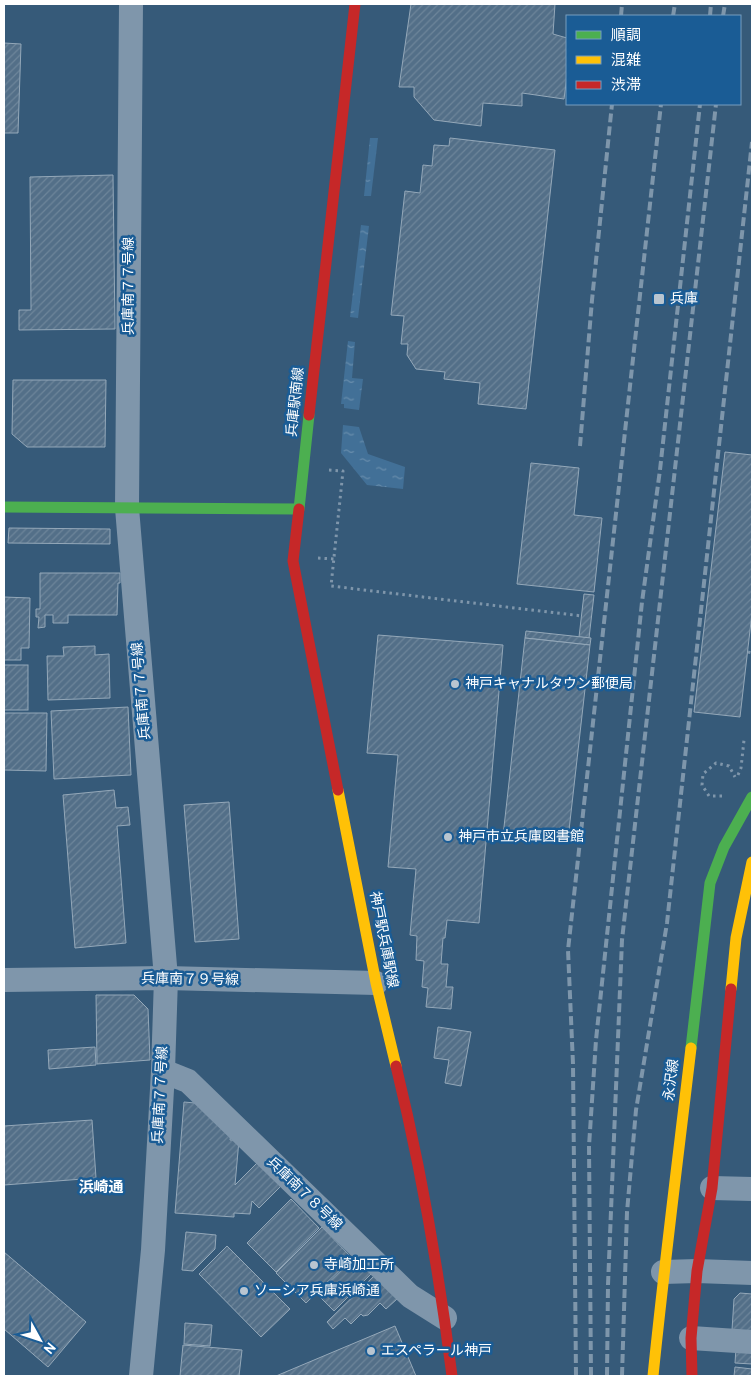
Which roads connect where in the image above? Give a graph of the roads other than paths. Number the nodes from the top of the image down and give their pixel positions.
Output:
1 (130, 4) edge
2 (355, 4) edge
3 (4, 507) edge
4 (127, 508) junction
5 (299, 509) junction
6 (752, 797) edge
7 (752, 862) edge
8 (166, 978) junction
9 (4, 980) edge
10 (376, 984) junction
11 (163, 1072) junction
12 (712, 1188) junction
13 (752, 1189) edge
14 (697, 1271) junction
15 (663, 1272) junction
16 (752, 1273) edge
17 (445, 1318) junction
18 (691, 1338) junction
19 (752, 1342) edge
20 (141, 1376) edge
21 (452, 1376) edge
22 (653, 1376) edge
23 (692, 1376) edge

1 - 4 street, 兵庫南７７号線
2 - 5 street, 兵庫駅南線
3 - 4 street
4 - 5 street
4 - 8 street, 兵庫南７７号線
5 - 10 street, 神戸駅兵庫駅線
6 - 15 street, 永沢線
7 - 12 street
8 - 9 street, 兵庫南７９号線
8 - 10 street, 兵庫南７９号線
8 - 11 street, 兵庫南７７号線
10 - 17 street, 神戸駅兵庫駅線
11 - 17 street, 兵庫南７８号線
11 - 20 street, 兵庫南７７号線
12 - 13 street
12 - 14 street
14 - 15 street
14 - 16 street
14 - 18 street
15 - 22 street, 永沢線
17 - 21 street, 神戸駅兵庫駅線
18 - 19 street
18 - 23 street

